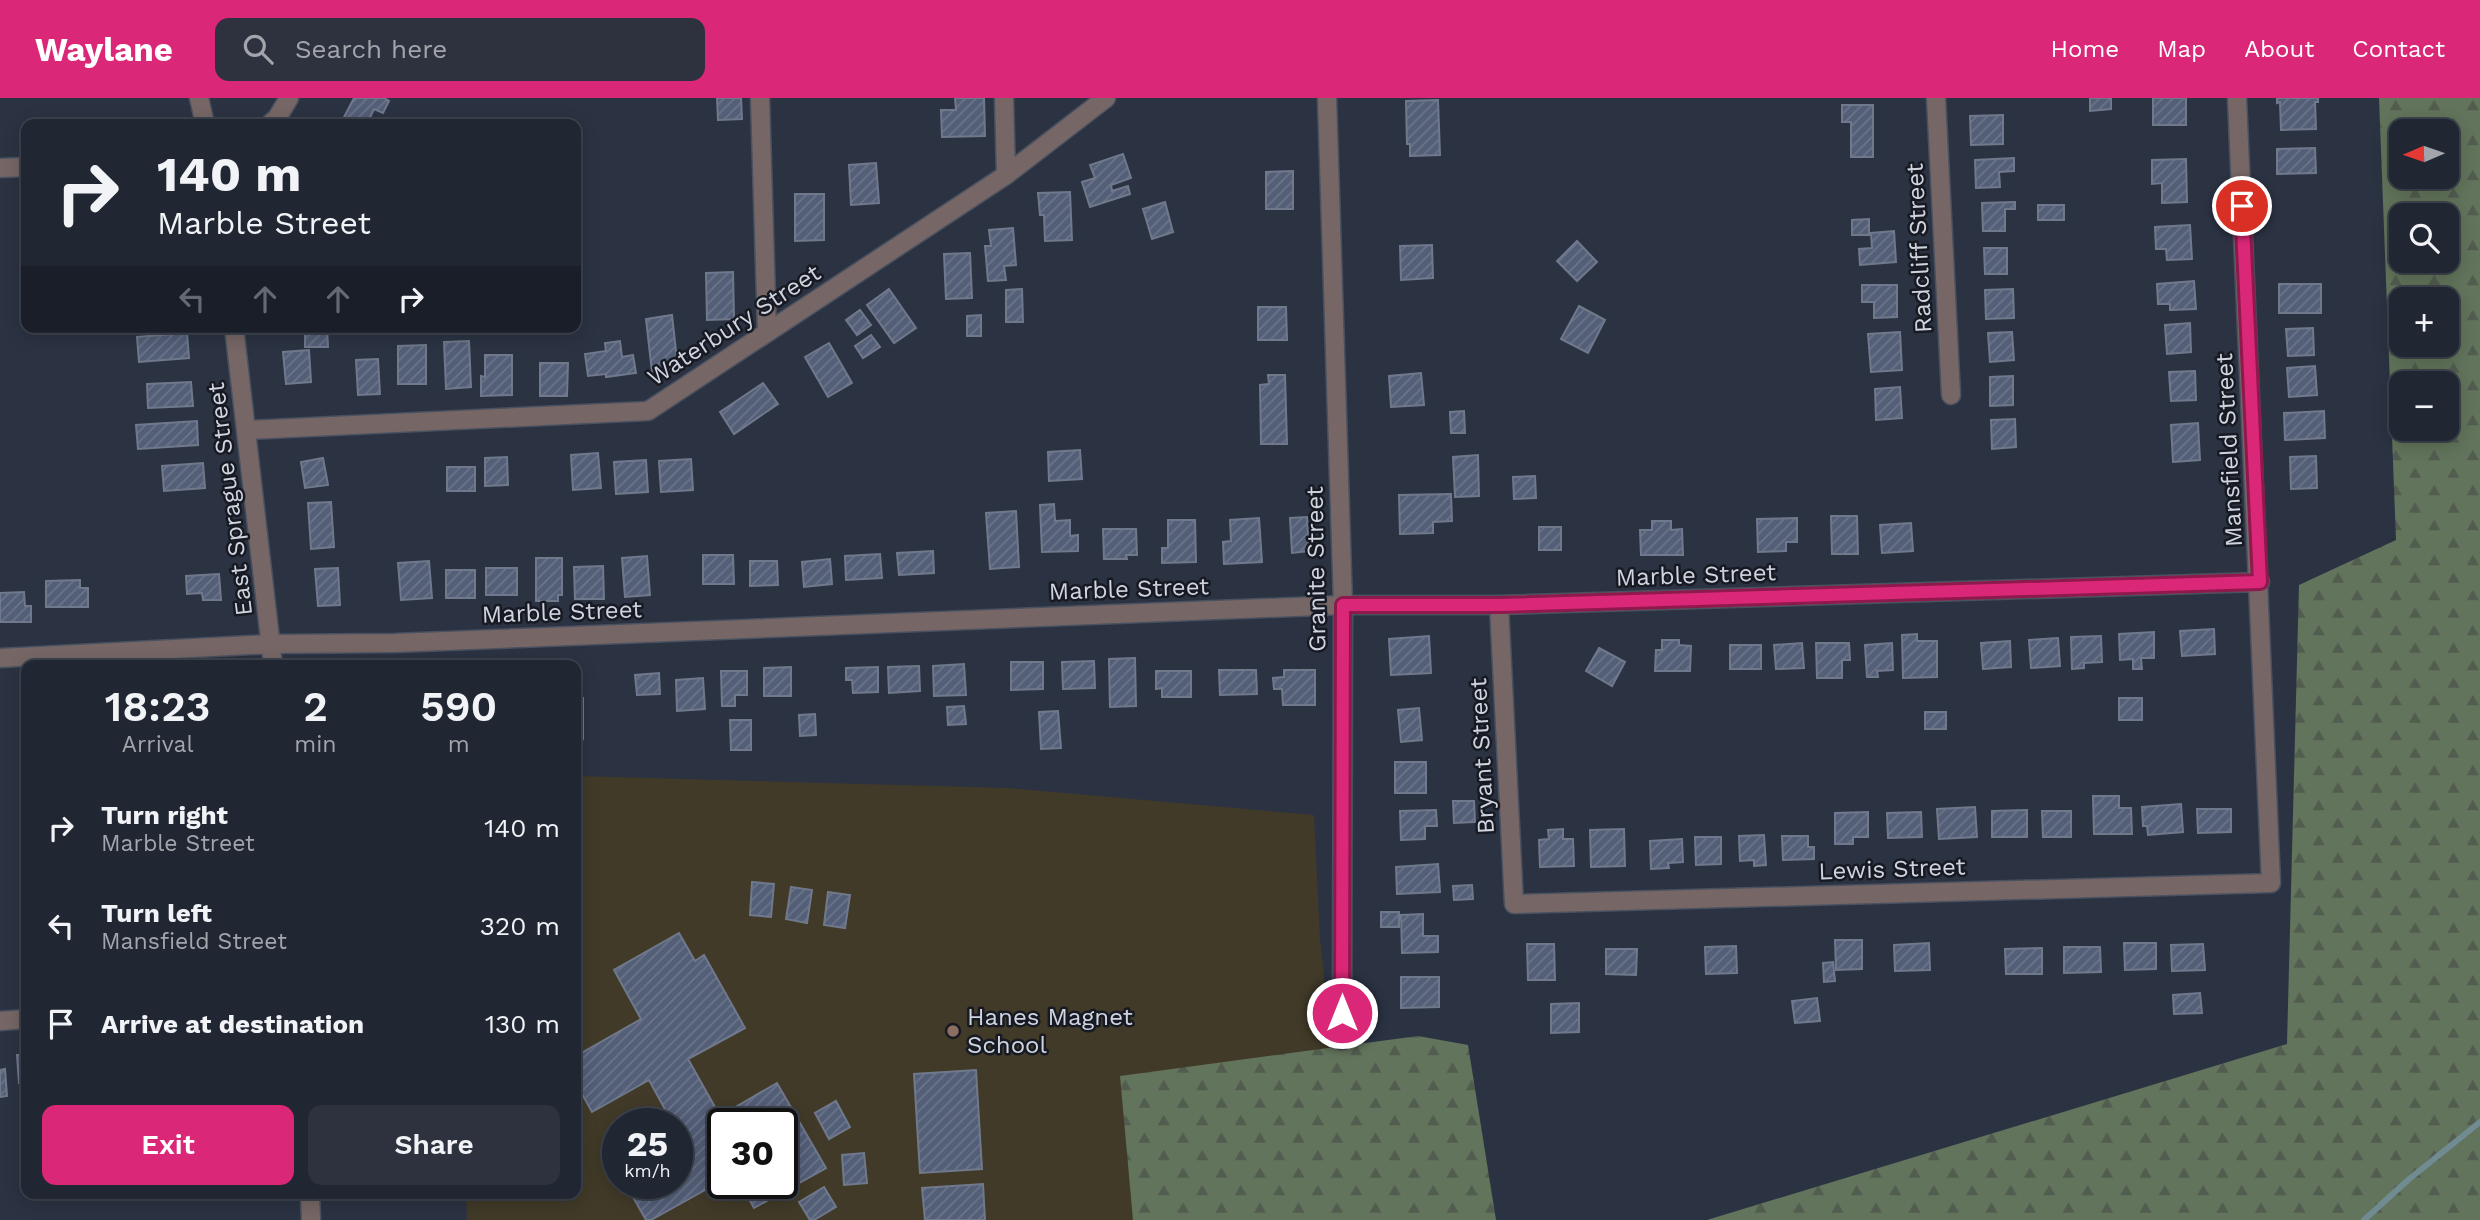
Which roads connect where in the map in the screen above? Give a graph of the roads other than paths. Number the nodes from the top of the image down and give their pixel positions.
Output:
1 (199, 98) edge
2 (289, 98) edge
3 (760, 98) edge
4 (1004, 98) edge
5 (1106, 98) edge
6 (1327, 98) edge
7 (1936, 98) edge
8 (2237, 98) edge
9 (204, 119) edge
10 (276, 119) edge
11 (21, 167) edge
12 (0, 168) edge
13 (1006, 175) junction
14 (767, 332) junction
15 (235, 333) edge
16 (1951, 395) dead end
17 (247, 430) junction
18 (2260, 582) junction
19 (1343, 605) junction
20 (1499, 605) junction
21 (271, 644) junction
22 (0, 658) edge
23 (273, 660) edge
24 (2271, 883) joint
25 (1514, 904) joint
26 (21, 1019) edge
27 (0, 1021) edge
28 (1342, 1040) dead end
29 (310, 1199) edge
30 (311, 1220) edge

1 - 9 street
2 - 10 street
3 - 14 street
4 - 13 street
5 - 13 street, Waterbury Street
6 - 19 street, Granite Street
7 - 16 street, Radcliff Street
8 - 18 street, Mansfield Street
11 - 12 street
13 - 14 street, Waterbury Street
14 - 17 street, Waterbury Street
15 - 17 street, East Sprague Street
17 - 21 street, East Sprague Street
18 - 20 street, Marble Street
18 - 24 street, Mansfield Street
19 - 20 street, Marble Street
19 - 21 street, Marble Street
19 - 28 street, Granite Street
20 - 25 street, Bryant Street
21 - 22 street, Marble Street
21 - 23 street, East Sprague Street
24 - 25 street, Lewis Street
26 - 27 street
29 - 30 street

